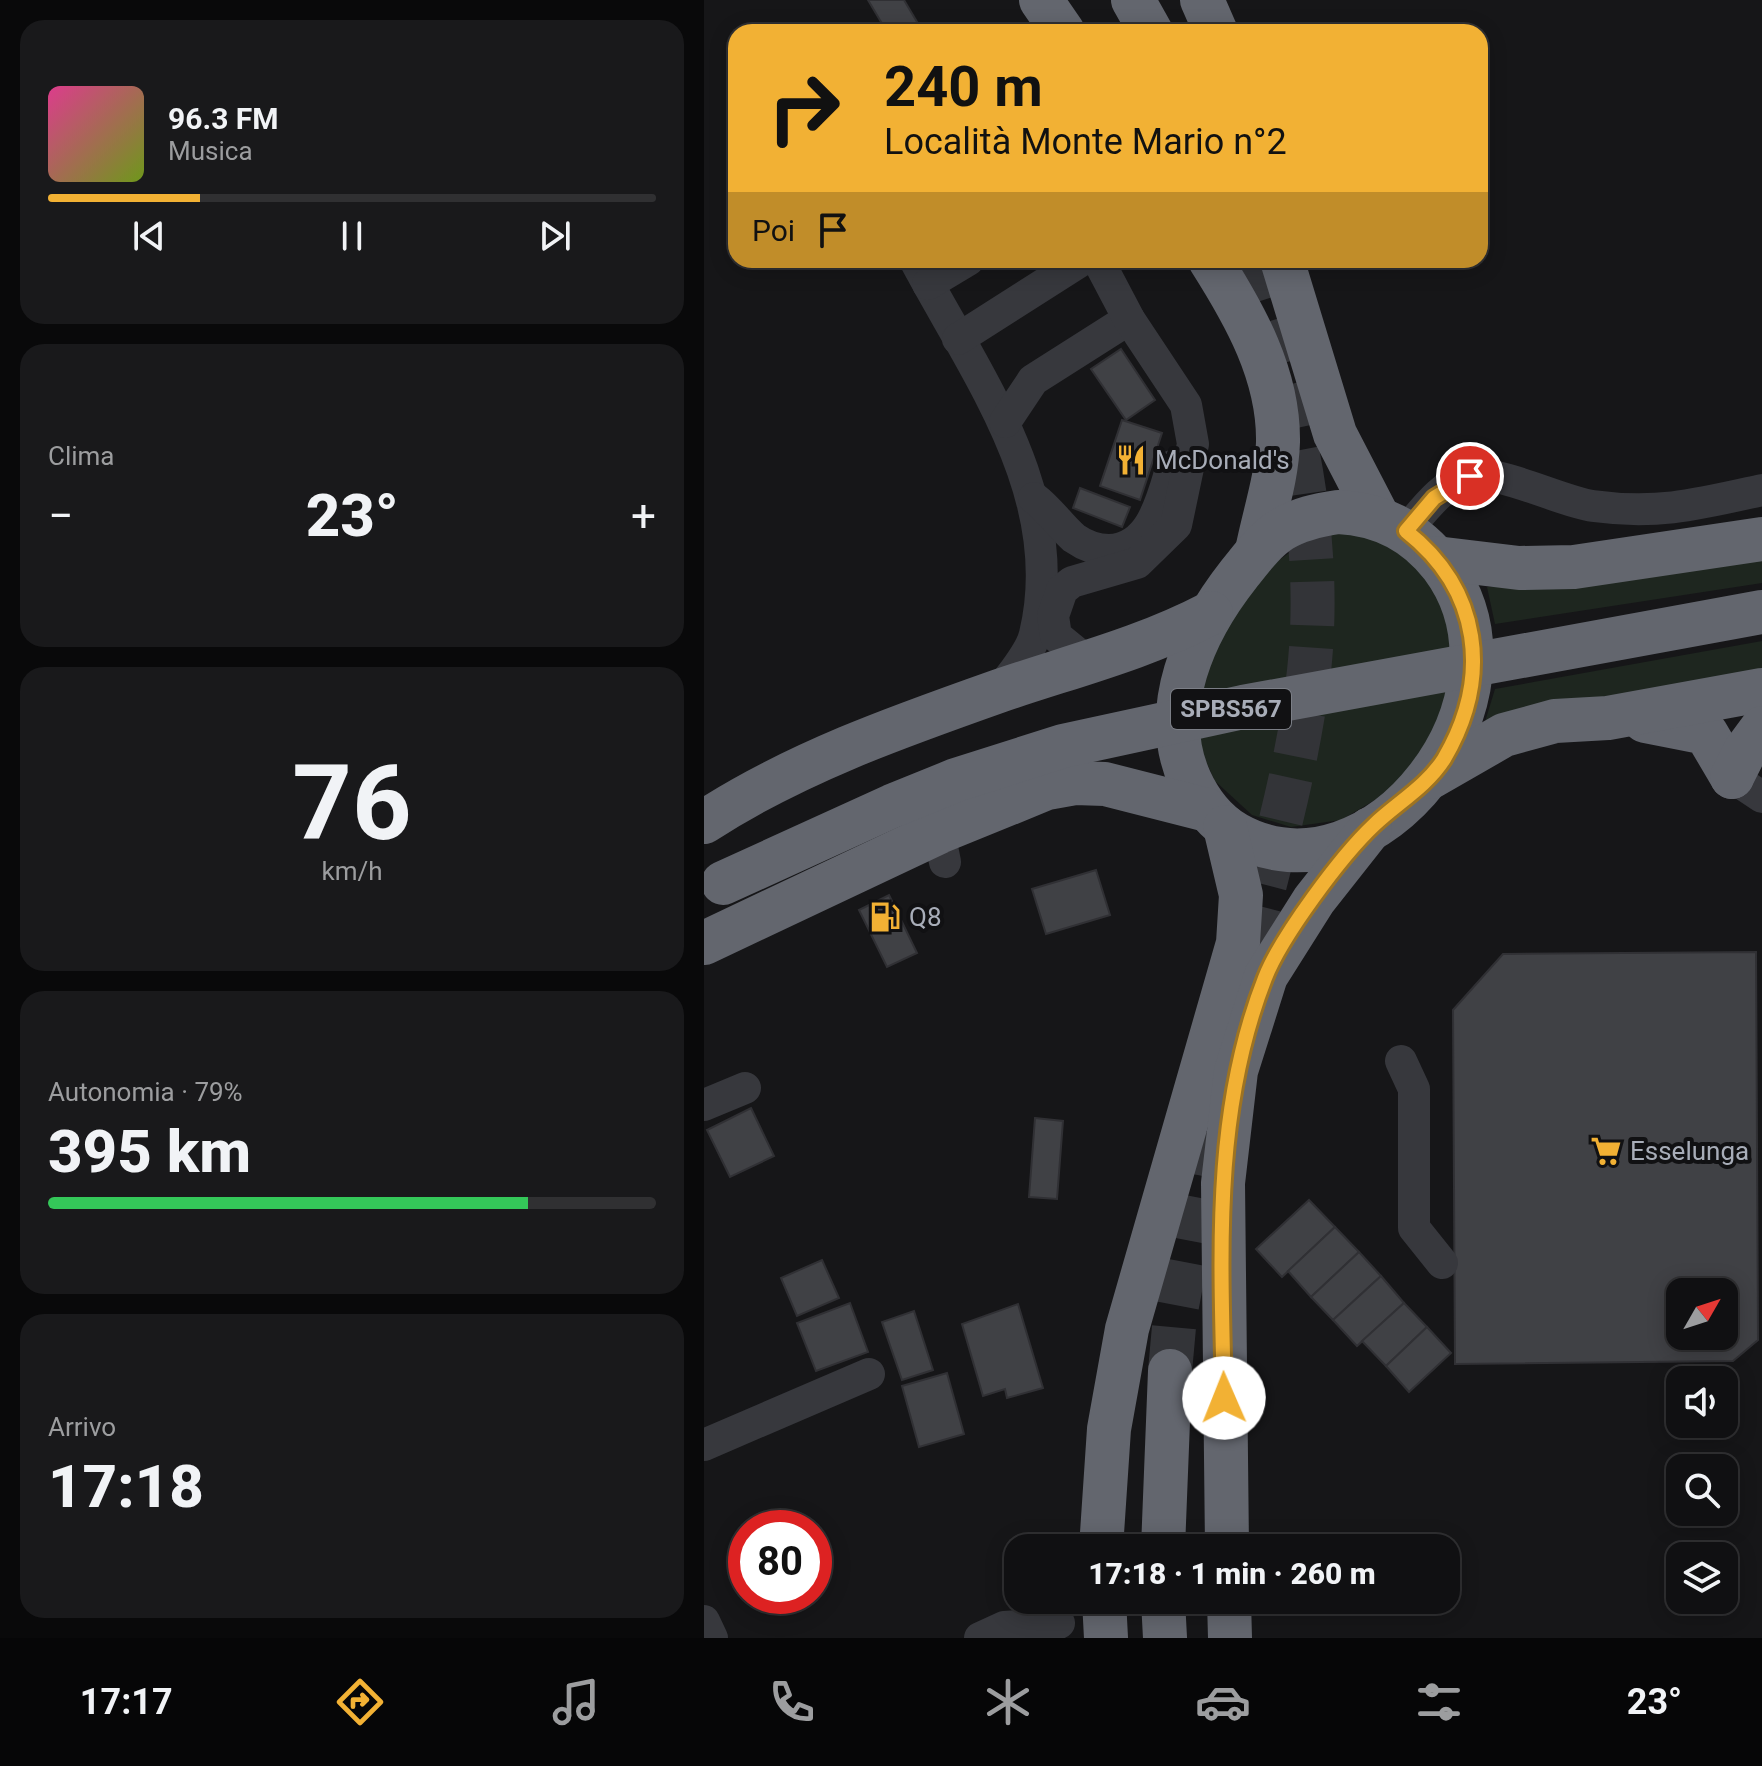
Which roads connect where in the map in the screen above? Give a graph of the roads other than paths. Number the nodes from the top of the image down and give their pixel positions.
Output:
1 (1041, 0) edge
2 (1049, 0) edge
3 (1133, 0) edge
4 (1202, 0) edge
5 (1060, 24) edge
6 (1062, 24) edge
7 (1146, 24) edge
8 (1212, 24) edge
9 (1069, 268) edge
10 (1102, 268) edge
11 (1215, 268) edge
12 (1284, 268) edge
13 (921, 272) edge
14 (1129, 319) junction
15 (958, 339) junction
16 (1005, 422) junction
17 (1762, 490) edge
18 (1036, 513) junction
19 (1407, 536) junction
20 (1762, 539) edge
21 (1257, 551) junction
22 (1099, 574) junction
23 (1762, 612) edge
24 (1211, 613) junction
25 (1089, 663) junction
26 (1762, 690) edge
27 (1000, 691) junction
28 (1608, 718) junction
29 (1762, 728) edge
30 (1429, 778) junction
31 (1747, 787) edge
32 (1216, 819) junction
33 (704, 822) edge
34 (1372, 827) junction
35 (714, 888) edge
36 (735, 937) edge
37 (1401, 1061) dead end
38 (745, 1088) dead end
39 (704, 1105) edge
40 (1442, 1263) dead end
41 (1170, 1371) tunnel mouth
42 (869, 1374) dead end
43 (704, 1445) edge
44 (1102, 1534) edge
45 (1164, 1534) edge
46 (1227, 1534) edge
47 (1105, 1614) edge
48 (1164, 1614) edge
49 (1229, 1614) edge
50 (704, 1621) edge
51 (1059, 1623) dead end
52 (712, 1638) edge
53 (980, 1638) edge
54 (1106, 1638) edge
55 (1165, 1638) edge
56 (1230, 1638) edge

1 - 5 highway
2 - 6 highway
3 - 7 highway
4 - 8 highway
9 - 15 street
10 - 14 street
11 - 21 highway
12 - 19 highway
13 - 15 street
14 - 16 street
14 - 18 street
14 - 22 street
15 - 16 street
16 - 18 street
17 - 19 street
18 - 22 street
18 - 27 street
19 - 20 highway
19 - 21 highway
19 - 30 highway
21 - 24 highway
22 - 25 street
23 - 35 highway, SPBS567, bridge
24 - 25 highway
24 - 32 highway
25 - 27 highway
26 - 28 highway
27 - 33 highway
28 - 30 highway
28 - 31 highway
29 - 31 highway
30 - 34 highway
32 - 34 highway
32 - 36 highway
32 - 44 highway
34 - 46 highway
37 - 40 street
38 - 39 street
41 - 45 highway
42 - 43 street
47 - 54 highway
48 - 55 highway
49 - 56 highway
50 - 52 street
51 - 53 street

